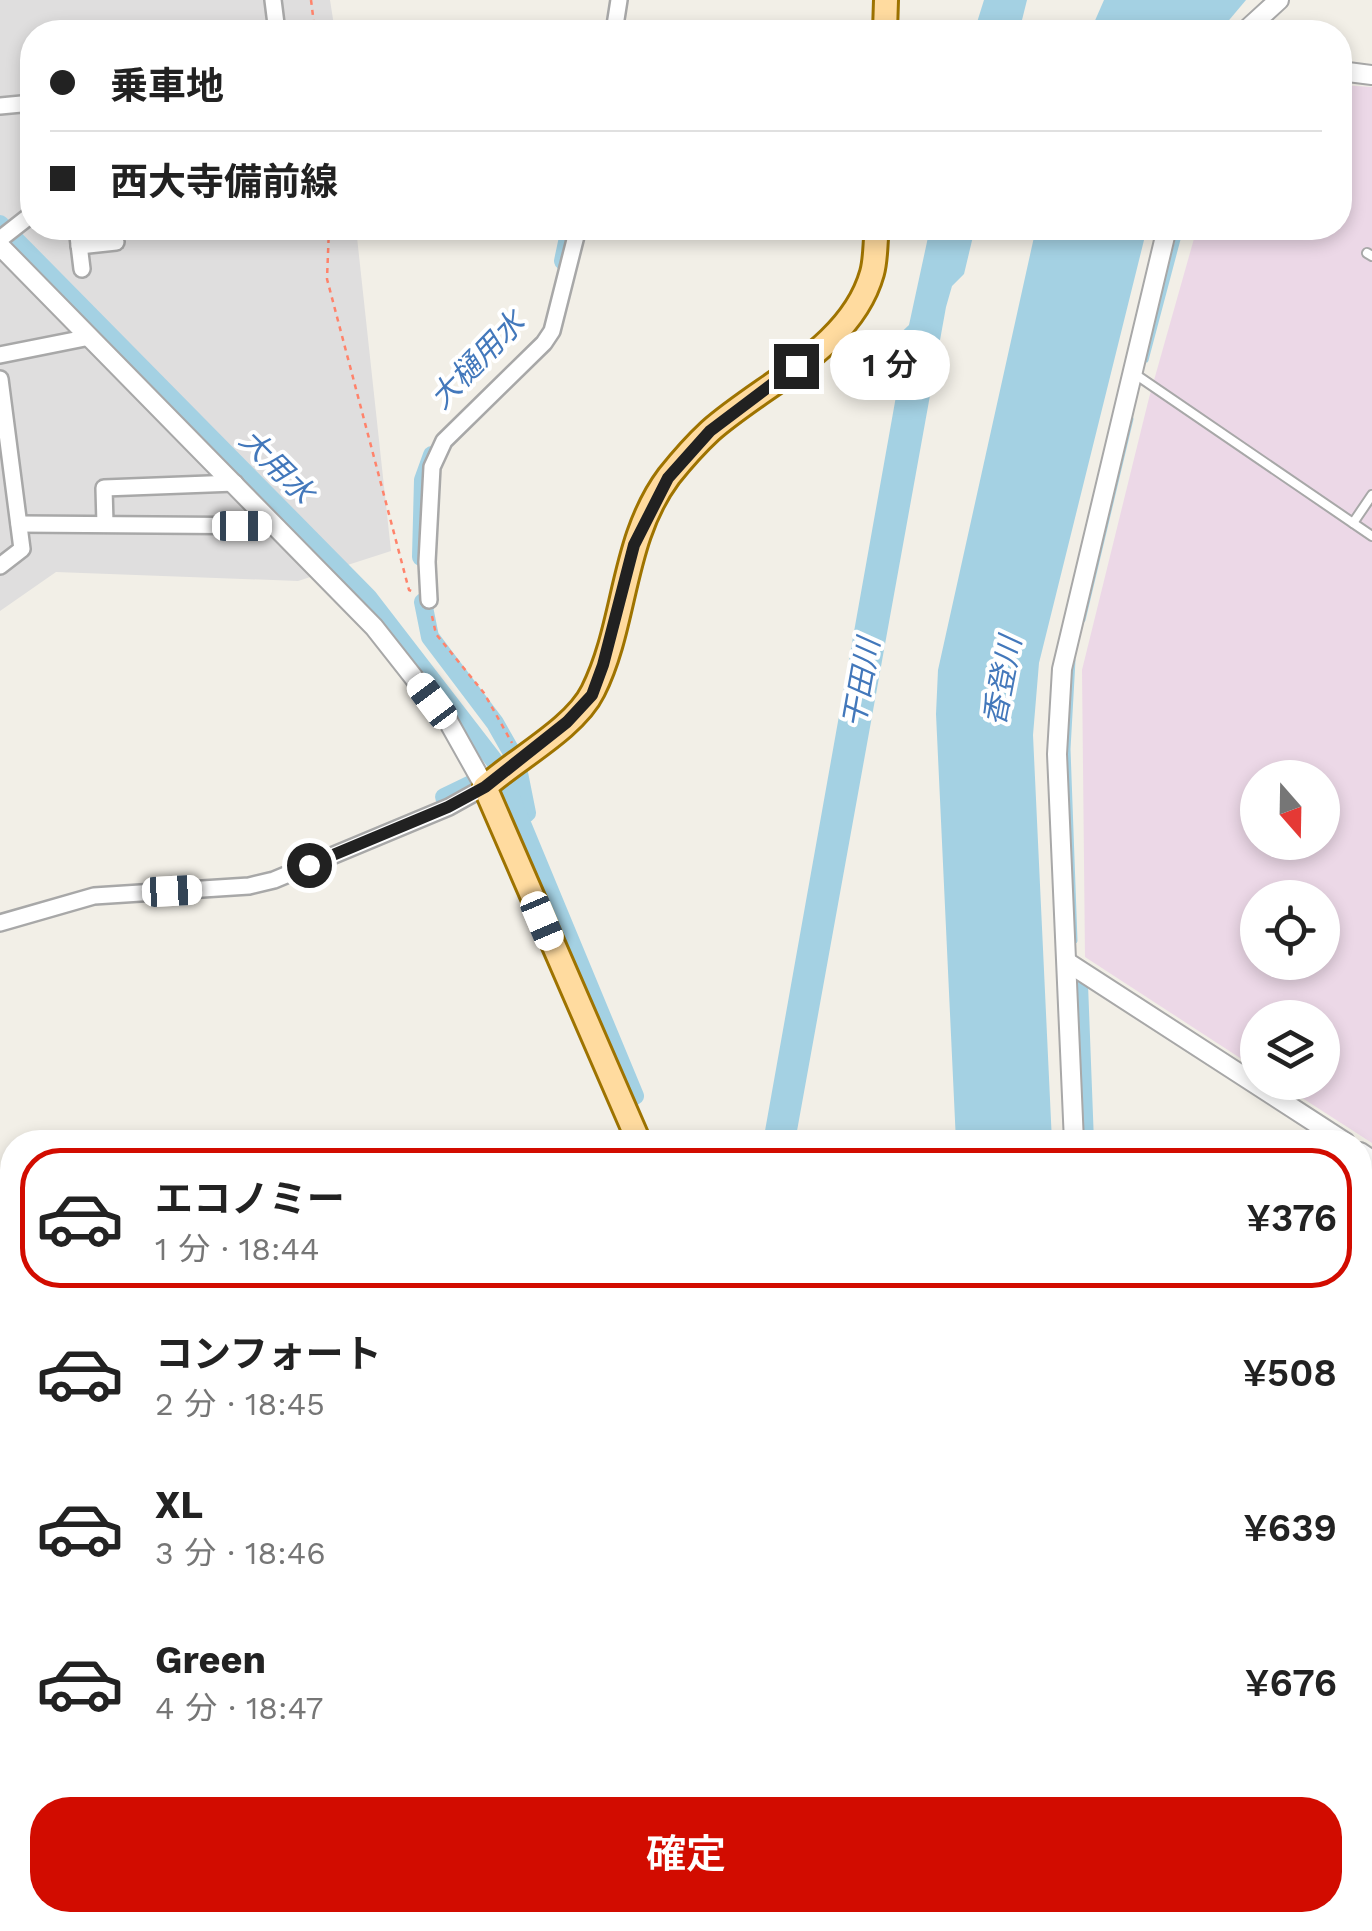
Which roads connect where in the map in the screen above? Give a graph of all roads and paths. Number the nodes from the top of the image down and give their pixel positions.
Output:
1 (1279, 0) edge
2 (1257, 20) edge
3 (20, 224) edge
4 (78, 240) edge
5 (329, 240) edge
6 (575, 240) edge
7 (876, 240) edge
8 (1164, 240) edge
9 (116, 242) dead end
10 (1, 246) edge
11 (79, 246) junction
12 (82, 270) dead end
13 (90, 337) junction
14 (0, 355) edge
15 (1132, 372) junction
16 (0, 378) edge
17 (6, 468) edge
18 (235, 484) junction
19 (1372, 495) edge
20 (1353, 523) junction
21 (18, 524) junction
22 (105, 524) junction
23 (276, 526) junction
24 (1372, 536) edge
25 (0, 566) edge
26 (429, 600) junction
27 (521, 758) junction
28 (485, 787) junction
29 (0, 923) edge
30 (1068, 962) junction
31 (634, 1130) edge
32 (1074, 1130) edge
33 (1327, 1130) edge

1 - 2 street
3 - 10 street
4 - 11 street
5 - 26 path
6 - 26 street
7 - 27 main road
8 - 15 street
9 - 11 street
10 - 13 street
11 - 12 street
13 - 14 street
13 - 18 street
15 - 20 lane
15 - 30 street
16 - 17 street
17 - 21 street
18 - 22 street
18 - 23 street
19 - 20 lane
20 - 24 lane
21 - 22 street
21 - 25 street
22 - 23 street
23 - 28 street
26 - 27 path
27 - 28 main road
28 - 29 street
28 - 31 main road
30 - 32 street
30 - 33 street

